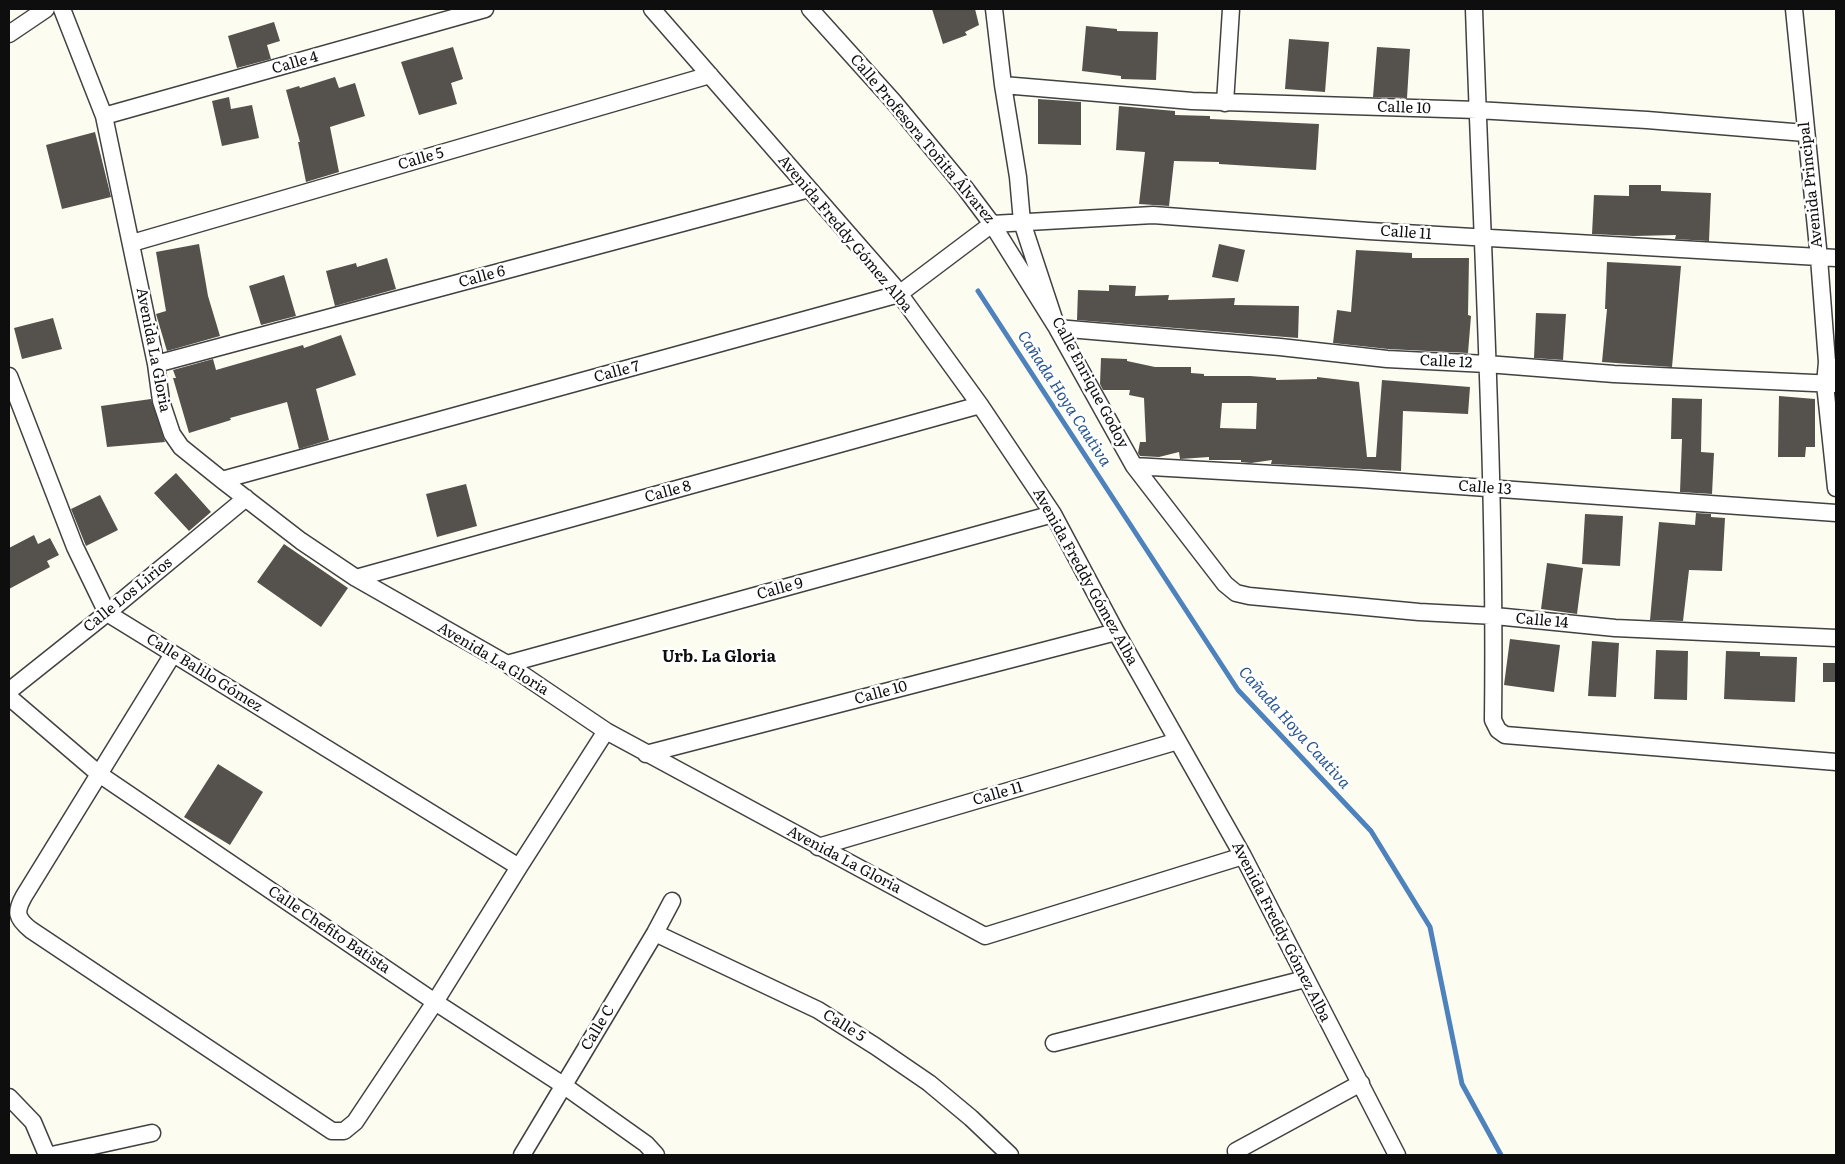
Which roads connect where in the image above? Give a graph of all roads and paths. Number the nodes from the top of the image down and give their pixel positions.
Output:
1 (46, 9) edge
2 (62, 9) edge
3 (485, 9) edge
4 (652, 9) edge
5 (810, 9) edge
6 (994, 9) edge
7 (1231, 9) edge
8 (1474, 9) edge
9 (1794, 9) edge
10 (9, 34) edge
11 (710, 75) junction
12 (1003, 85) junction
13 (1225, 103) junction
14 (1477, 110) junction
15 (104, 116) junction
16 (1806, 133) junction
17 (809, 190) junction
18 (1022, 222) junction
19 (992, 224) junction
20 (1482, 238) junction
21 (132, 243) junction
22 (1819, 258) junction
23 (1836, 258) edge
24 (899, 294) junction
25 (1057, 328) junction
26 (156, 364) junction
27 (1487, 364) junction
28 (1831, 375) edge
29 (9, 376) edge
30 (12, 394) edge
31 (980, 405) junction
32 (1134, 466) junction
33 (222, 480) junction
34 (1491, 488) junction
35 (1836, 488) edge
36 (246, 498) junction
37 (1836, 513) edge
38 (1053, 514) junction
39 (356, 578) junction
40 (1249, 596) joint
41 (108, 613) junction
42 (1495, 616) junction
43 (1116, 632) junction
44 (1836, 638) edge
45 (173, 654) junction
46 (507, 664) junction
47 (9, 691) edge
48 (9, 697) edge
49 (606, 731) junction
50 (1178, 741) junction
51 (646, 754) junction
52 (1836, 762) edge
53 (99, 774) junction
54 (818, 847) junction
55 (1243, 856) junction
56 (519, 867) junction
57 (672, 901) dead end
58 (656, 933) junction
59 (1305, 979) junction
60 (435, 1002) junction
61 (1054, 1042) dead end
62 (1360, 1083) junction
63 (563, 1085) junction
64 (9, 1097) edge
65 (152, 1133) dead end
66 (47, 1155) edge
67 (52, 1155) edge
68 (522, 1155) edge
69 (656, 1155) edge
70 (1010, 1155) edge
71 (1238, 1155) edge
72 (1397, 1155) edge

1 - 10 street
2 - 15 street, Avenida La Gloria
3 - 15 street, Calle 4
4 - 11 street, Avenida Freddy Gómez Alba
5 - 19 street, Calle Profesora Toñita Álvarez
6 - 12 street, Calle Enrique Godoy
7 - 13 street
8 - 14 street
9 - 16 street, Avenida Principal
11 - 17 street, Avenida Freddy Gómez Alba
11 - 21 street, Calle 5
12 - 13 street, Calle 10
12 - 18 street, Calle Enrique Godoy
13 - 14 street, Calle 10
14 - 16 street, Calle 10
14 - 20 street
15 - 21 street, Avenida La Gloria
16 - 22 street, Avenida Principal
17 - 24 street, Avenida Freddy Gómez Alba
17 - 26 street, Calle 6
18 - 19 street, Calle 11
18 - 20 street, Calle 11
18 - 25 street, Calle Enrique Godoy
19 - 24 street, Calle 7
19 - 25 street, Calle Profesora Toñita Álvarez
20 - 22 street, Calle 11
20 - 27 street
21 - 26 street, Avenida La Gloria
22 - 23 street, Calle 11
22 - 28 street, Avenida Principal
24 - 31 street, Avenida Freddy Gómez Alba
24 - 33 street, Calle 7
25 - 27 street, Calle 12
25 - 32 street, Calle Enrique Godoy
26 - 33 street, Avenida La Gloria
27 - 28 street, Calle 12
27 - 34 street
28 - 35 street, Avenida Principal
29 - 30 street
30 - 41 street
31 - 38 street, Avenida Freddy Gómez Alba
31 - 39 street, Calle 8
32 - 34 street, Calle 13
32 - 40 street, Calle Enrique Godoy
33 - 36 street, Avenida La Gloria
34 - 37 street, Calle 13
34 - 42 street
36 - 39 street, Avenida La Gloria
36 - 41 street, Calle Los Lirios
38 - 43 street, Avenida Freddy Gómez Alba
38 - 46 street, Calle 9
39 - 46 street, Avenida La Gloria
40 - 42 street, Calle 14
41 - 45 street, Calle Balilo Gómez
41 - 47 street, Calle Los Lirios
42 - 44 street, Calle 14
42 - 52 street
43 - 50 street, Avenida Freddy Gómez Alba
43 - 51 street, Calle 10
45 - 53 street
45 - 56 street, Calle Balilo Gómez
46 - 49 street, Avenida La Gloria
48 - 53 street, Calle Chefito Batista
49 - 51 street, Avenida La Gloria
49 - 56 street
50 - 54 street, Calle 11
50 - 55 street, Avenida Freddy Gómez Alba
51 - 54 street, Avenida La Gloria
53 - 60 street, Calle Chefito Batista
53 - 60 street
54 - 55 street, Avenida La Gloria
55 - 59 street, Avenida Freddy Gómez Alba
56 - 60 street
57 - 58 street, Calle C
58 - 63 street, Calle C
58 - 70 street, Calle 5
59 - 61 street
59 - 62 street, Avenida Freddy Gómez Alba
60 - 63 street, Calle Chefito Batista
62 - 71 street
62 - 72 street, Avenida Freddy Gómez Alba
63 - 68 street, Calle C
63 - 69 street, Calle Chefito Batista
64 - 66 street
65 - 67 street

